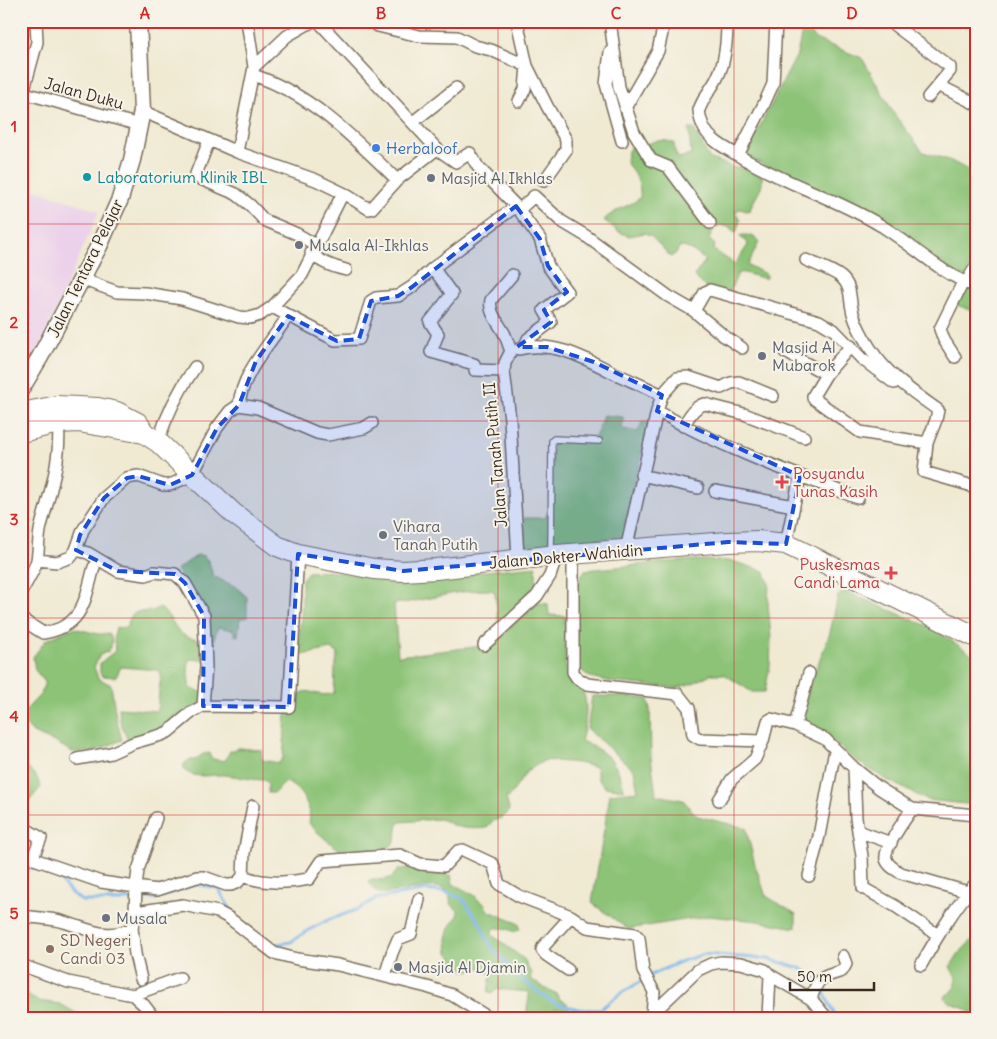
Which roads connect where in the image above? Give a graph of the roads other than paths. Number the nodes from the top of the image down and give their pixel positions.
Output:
1 (29, 21) edge
2 (36, 21) edge
3 (138, 21) edge
4 (247, 21) edge
5 (313, 21) edge
6 (318, 21) edge
7 (372, 21) edge
8 (518, 21) edge
9 (610, 21) edge
10 (662, 21) edge
11 (727, 21) edge
12 (776, 21) edge
13 (889, 21) edge
14 (21, 22) edge
15 (612, 41) junction
16 (527, 66) junction
17 (253, 71) junction
18 (938, 85) junction
19 (456, 88) dead end
20 (22, 93) edge
21 (928, 97) dead end
22 (518, 101) dead end
23 (976, 104) edge
24 (626, 108) junction
25 (140, 118) junction
26 (413, 122) junction
27 (209, 140) junction
28 (622, 141) dead end
29 (437, 149) junction
30 (237, 152) junction
31 (738, 155) junction
32 (397, 180) junction
33 (544, 181) dead end
34 (343, 193) junction
35 (517, 208) junction
36 (710, 223) dead end
37 (314, 249) junction
38 (806, 260) dead end
39 (976, 261) edge
40 (433, 268) junction
41 (346, 270) dead end
42 (512, 275) dead end
43 (81, 279) junction
44 (963, 282) junction
45 (976, 286) edge
46 (272, 307) junction
47 (694, 311) junction
48 (288, 316) junction
49 (851, 346) junction
50 (524, 348) junction
51 (742, 348) dead end
52 (511, 351) junction
53 (784, 352) dead end
54 (955, 357) dead end
55 (195, 367) dead end
56 (504, 371) junction
57 (826, 374) junction
58 (905, 387) junction
59 (21, 389) edge
60 (662, 395) junction
61 (773, 396) dead end
62 (238, 405) junction
63 (657, 412) junction
64 (21, 413) edge
65 (58, 423) junction
66 (372, 423) dead end
67 (683, 426) junction
68 (21, 432) edge
69 (804, 437) dead end
70 (151, 438) junction
71 (599, 441) dead end
72 (927, 443) junction
73 (192, 475) junction
74 (641, 475) junction
75 (800, 476) junction
76 (698, 488) dead end
77 (976, 490) edge
78 (715, 491) dead end
79 (858, 498) dead end
80 (794, 506) junction
81 (786, 544) junction
82 (76, 550) junction
83 (626, 550) junction
84 (298, 554) junction
85 (560, 555) junction
86 (518, 558) junction
87 (37, 560) junction
88 (94, 566) dead end
89 (21, 592) edge
90 (21, 619) edge
91 (976, 637) edge
92 (484, 645) dead end
93 (809, 673) dead end
94 (207, 706) junction
95 (795, 726) junction
96 (763, 741) junction
97 (835, 750) junction
98 (77, 759) dead end
99 (854, 768) junction
100 (719, 800) dead end
101 (252, 806) dead end
102 (912, 809) junction
103 (976, 815) edge
104 (156, 818) dead end
105 (21, 826) edge
106 (858, 831) junction
107 (891, 843) junction
108 (243, 876) junction
109 (809, 876) dead end
110 (976, 883) edge
111 (968, 892) junction
112 (136, 899) junction
113 (419, 899) dead end
114 (21, 916) edge
115 (570, 916) junction
116 (132, 928) junction
117 (938, 935) junction
118 (843, 956) dead end
119 (21, 965) edge
120 (921, 965) dead end
121 (568, 970) dead end
122 (770, 975) junction
123 (385, 976) junction
124 (180, 978) dead end
125 (141, 979) dead end
126 (133, 995) junction
127 (811, 999) junction
128 (650, 1016) edge
129 (827, 1017) edge
130 (154, 1018) edge
131 (489, 1018) edge
132 (664, 1018) edge
133 (768, 1018) edge

1 - 14 street
2 - 20 street
3 - 25 main road, Jalan Tentara Pelajar
4 - 17 street
5 - 17 street
6 - 26 street
7 - 16 street
8 - 16 street
9 - 15 street
10 - 24 street
11 - 31 street
12 - 31 street
13 - 18 street
15 - 24 street
15 - 28 street
16 - 22 street
16 - 33 street
17 - 30 street
17 - 32 street
18 - 21 street
18 - 23 street
19 - 26 street
20 - 25 street, Jalan Duku
24 - 36 street
25 - 27 street, Jalan Duku
25 - 43 main road, Jalan Tentara Pelajar
26 - 29 street
27 - 30 street, Jalan Duku
27 - 37 street
29 - 32 street
29 - 35 street
30 - 34 street, Jalan Duku
31 - 44 street
32 - 34 street, Jalan Duku
34 - 37 street
35 - 40 street
35 - 47 street
35 - 50 street
37 - 41 street
37 - 46 street
38 - 58 street
39 - 44 lane
40 - 48 street
40 - 56 street
42 - 52 street
43 - 46 street
43 - 59 main road, Jalan Tentara Pelajar
44 - 45 street
44 - 54 street
46 - 48 street
47 - 49 street
47 - 51 street
48 - 62 street
49 - 57 street
49 - 58 street
50 - 52 street
50 - 60 street
52 - 56 street, Jalan Tanah Putih II
53 - 57 street
55 - 70 street
56 - 86 street, Jalan Tanah Putih II
57 - 72 street
58 - 72 street
60 - 61 street
60 - 63 street
62 - 66 street
62 - 73 street
63 - 67 street
63 - 74 street
64 - 70 highway, Jalan Dokter Wahidin
65 - 68 highway
65 - 70 highway
65 - 87 street
67 - 69 street
67 - 75 street
70 - 73 highway, Jalan Dokter Wahidin
71 - 85 lane
72 - 77 street
73 - 82 street
73 - 84 highway, Jalan Dokter Wahidin
74 - 76 street
74 - 83 street
75 - 79 street
75 - 80 street
78 - 80 street
80 - 81 street
81 - 83 highway, Jalan Dokter Wahidin
81 - 91 highway, Jalan Dokter Wahidin
82 - 87 street
82 - 94 street
83 - 85 highway, Jalan Dokter Wahidin
84 - 86 highway, Jalan Dokter Wahidin
84 - 94 street
85 - 86 highway, Jalan Dokter Wahidin
85 - 92 street
85 - 96 street
87 - 89 street
88 - 90 street
93 - 95 street
94 - 98 street
95 - 96 street
95 - 97 street
96 - 100 street
97 - 99 street
97 - 109 street
99 - 102 street
99 - 106 street
101 - 108 street
102 - 103 street
102 - 107 street
104 - 112 street
105 - 112 street
106 - 107 street
106 - 117 street
107 - 111 street
108 - 112 street
108 - 115 street
110 - 111 street
111 - 117 street
112 - 116 street
112 - 123 street
113 - 123 street
114 - 116 street
115 - 121 street
115 - 128 street
116 - 125 street
117 - 120 street
118 - 127 street
119 - 126 street
122 - 127 street
122 - 128 street
122 - 133 street
123 - 131 street
124 - 126 street
126 - 130 street
127 - 129 street
128 - 132 street

